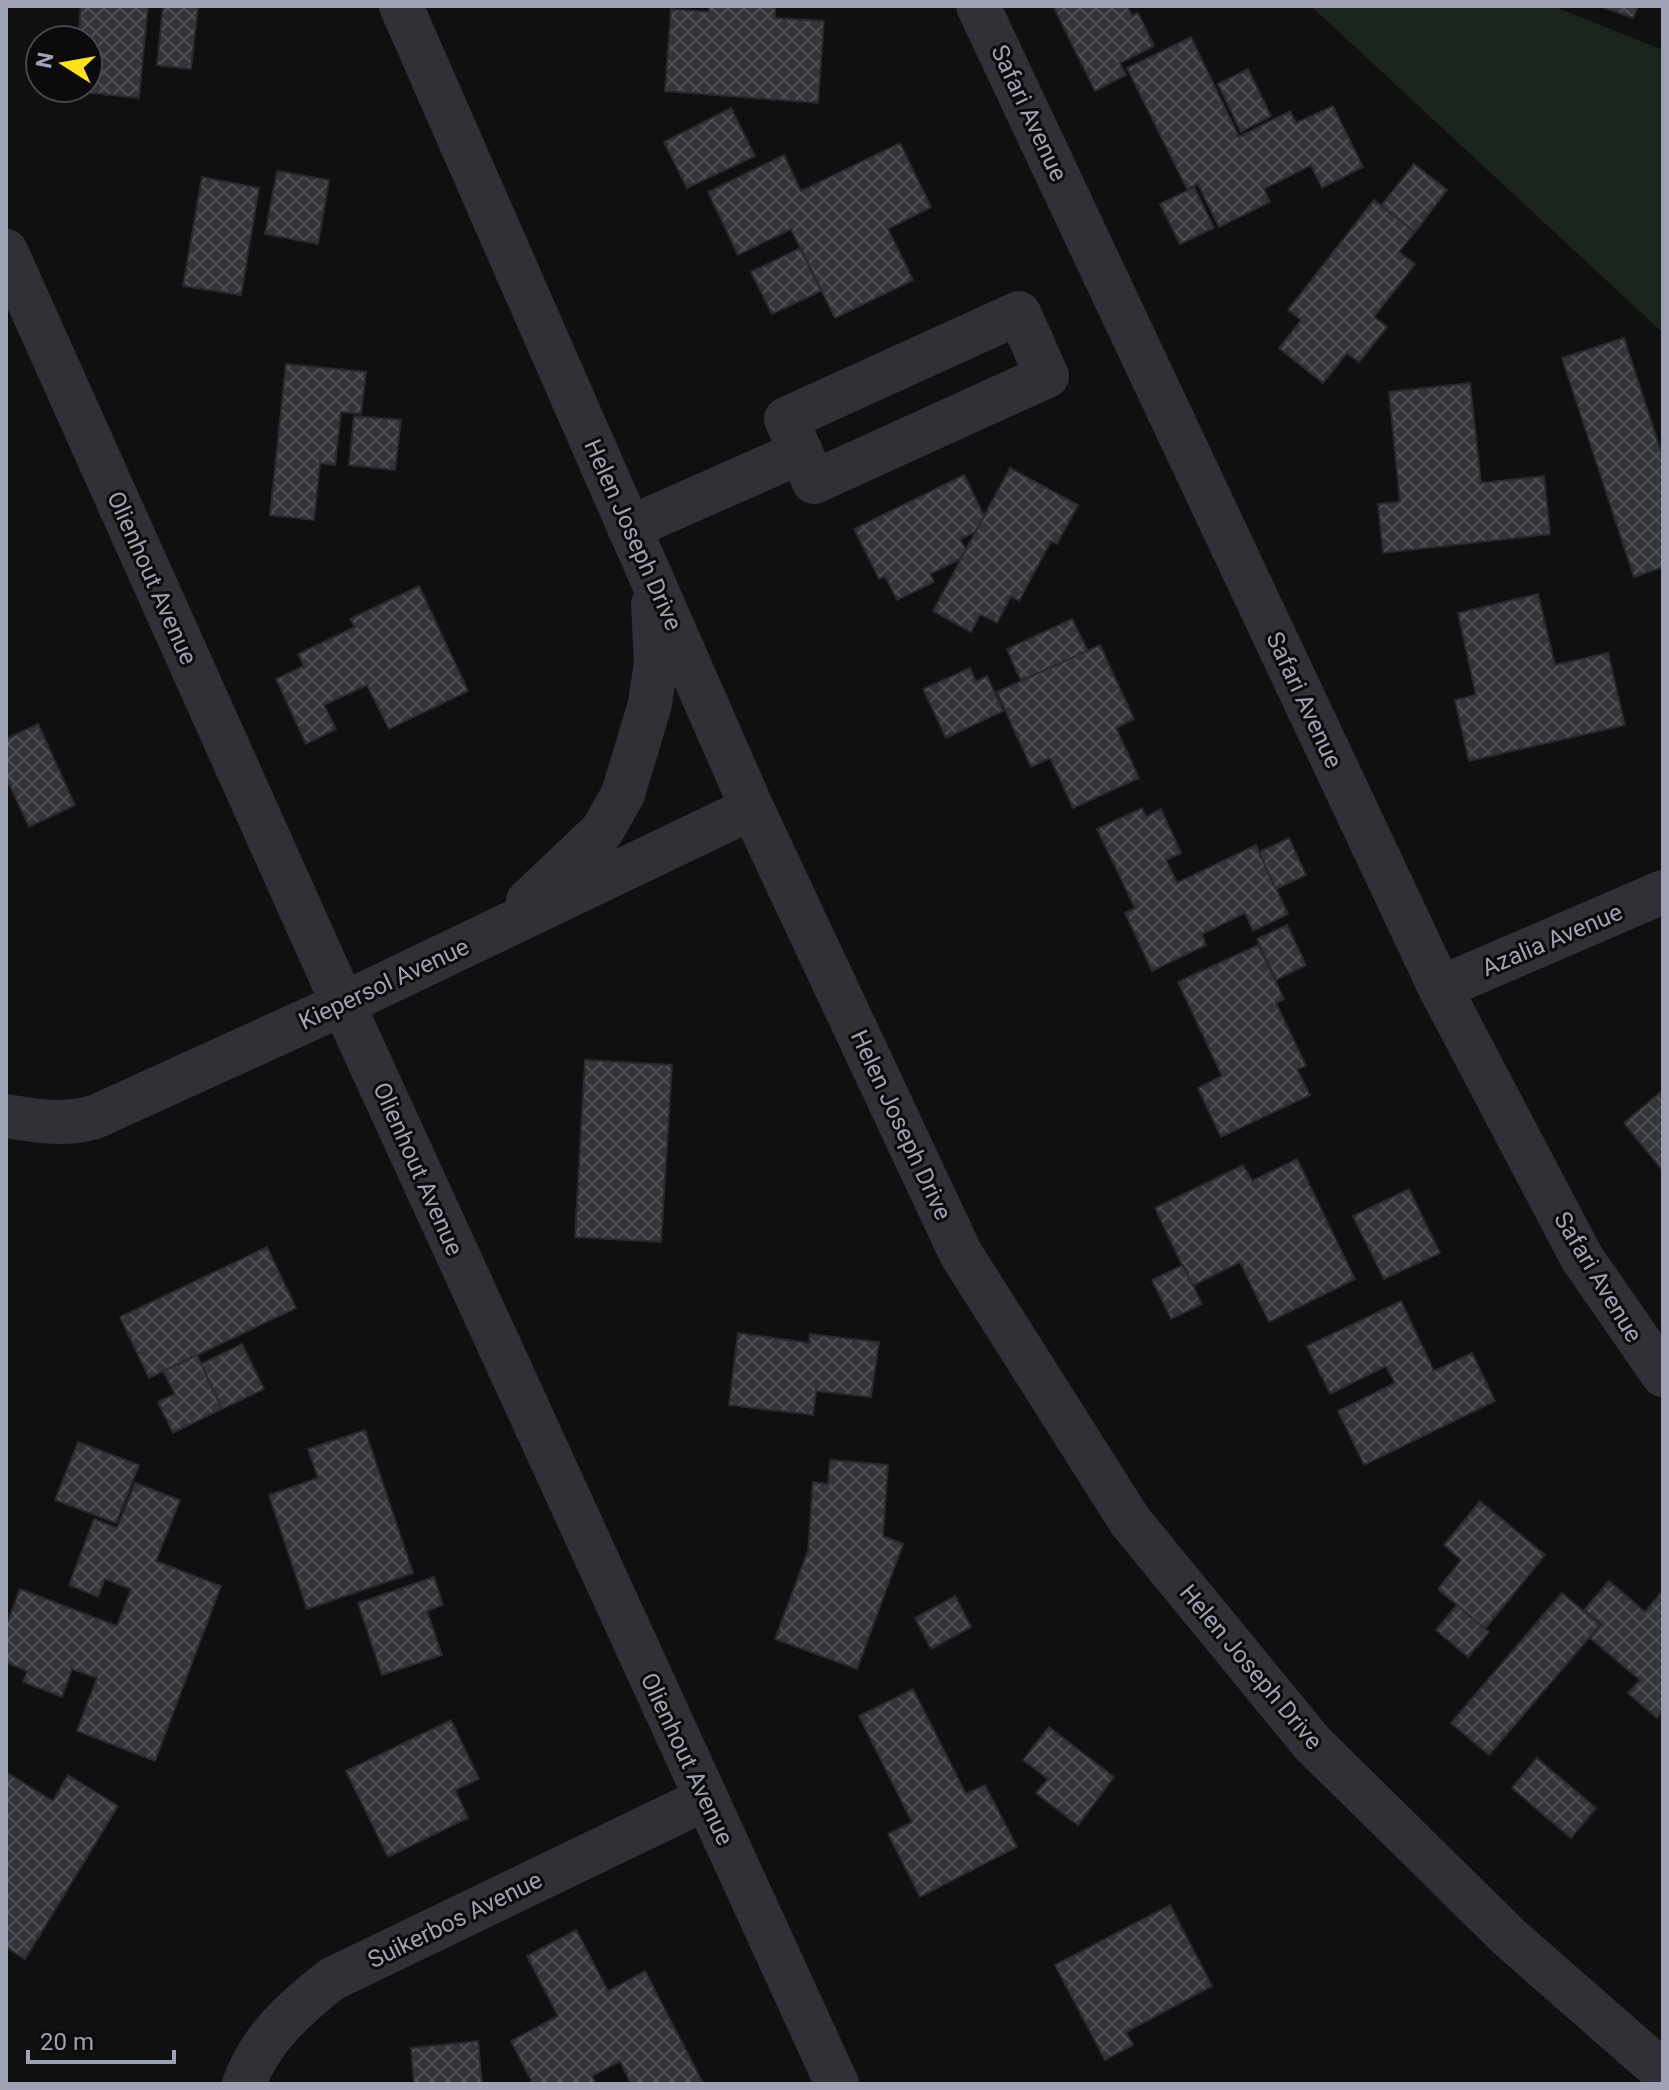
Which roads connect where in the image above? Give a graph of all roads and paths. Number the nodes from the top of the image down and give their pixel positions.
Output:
1 (401, 6) edge
2 (978, 6) edge
3 (6, 251) edge
4 (801, 452) junction
5 (629, 528) junction
6 (651, 576) junction
7 (752, 808) junction
8 (1663, 892) edge
9 (501, 928) junction
10 (1440, 988) junction
11 (343, 1004) junction
12 (6, 1116) edge
13 (1663, 1375) edge
14 (705, 1799) junction
15 (1663, 2072) edge
16 (244, 2084) edge
17 (837, 2084) edge

1 - 5 street, Helen Joseph Drive
2 - 10 street, Safari Avenue
3 - 11 street, Olienhout Avenue
4 - 4 street
4 - 5 street
5 - 6 street, Helen Joseph Drive
6 - 7 street, Helen Joseph Drive
6 - 9 street
7 - 9 street, Kiepersol Avenue
7 - 15 street, Helen Joseph Drive
8 - 10 street, Azalia Avenue
9 - 11 street, Kiepersol Avenue
10 - 13 street, Safari Avenue
11 - 12 street, Kiepersol Avenue
11 - 14 street, Olienhout Avenue
14 - 16 street, Suikerbos Avenue
14 - 17 street, Olienhout Avenue

